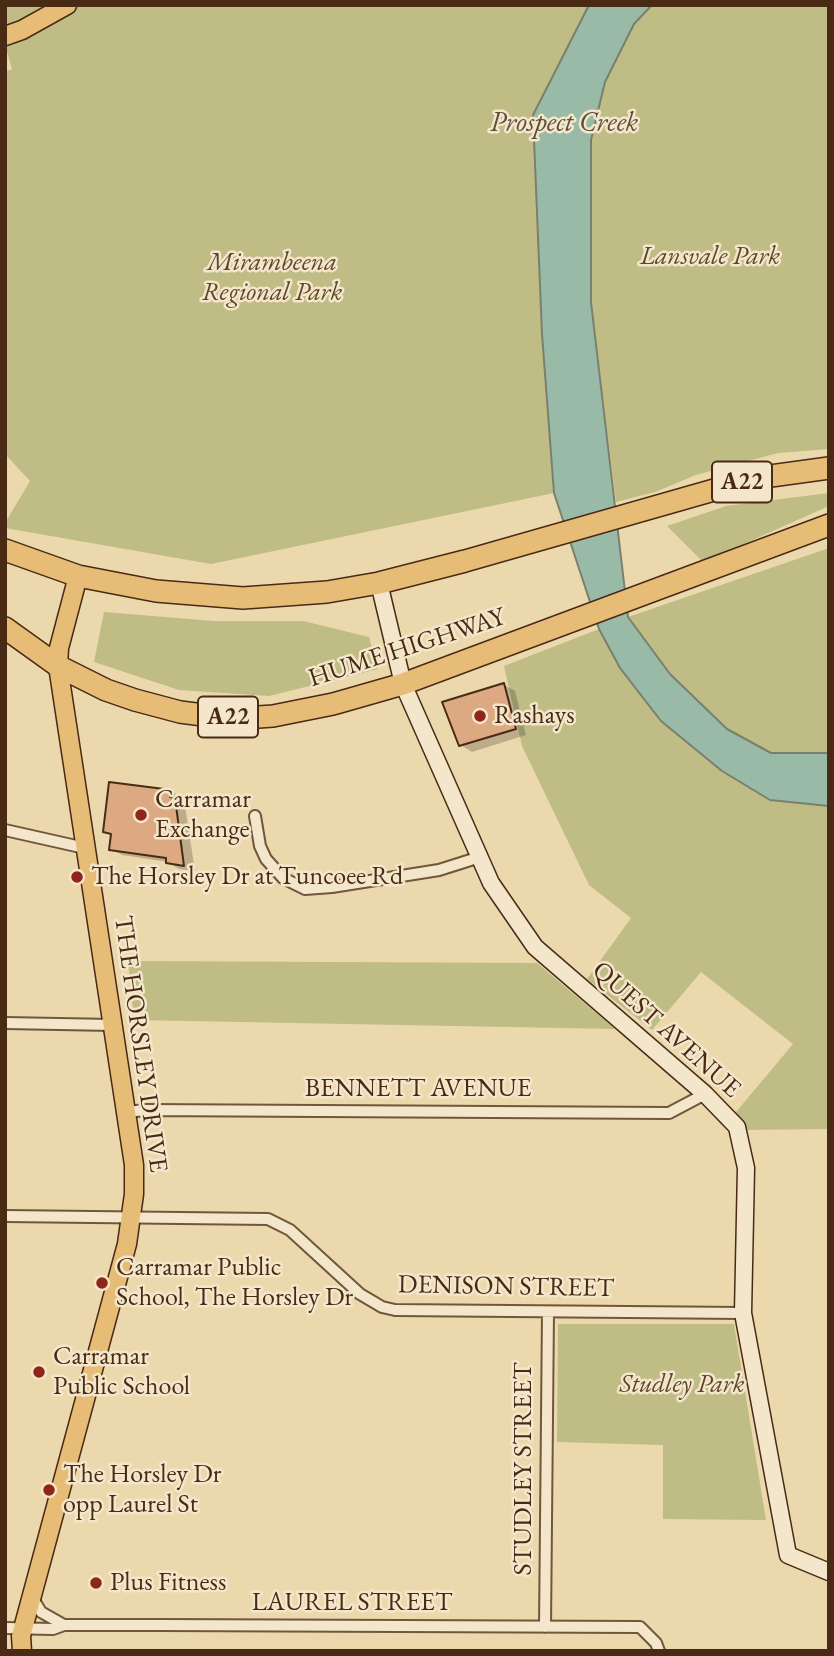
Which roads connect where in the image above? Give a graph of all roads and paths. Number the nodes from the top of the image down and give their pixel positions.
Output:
1 (67, 5) edge
2 (5, 36) edge
3 (829, 468) edge
4 (829, 525) edge
5 (5, 550) edge
6 (78, 576) junction
7 (379, 583) junction
8 (5, 628) edge
9 (58, 666) junction
10 (403, 684) junction
11 (255, 816) dead end
12 (5, 830) edge
13 (85, 848) junction
14 (480, 857) junction
15 (5, 1023) edge
16 (113, 1025) junction
17 (705, 1094) junction
18 (126, 1112) junction
19 (5, 1216) edge
20 (132, 1217) junction
21 (548, 1312) junction
22 (743, 1313) junction
23 (829, 1572) edge
24 (32, 1597) junction
25 (64, 1625) junction
26 (545, 1627) junction
27 (18, 1636) edge
28 (8, 1651) edge
29 (659, 1651) edge

1 - 2 main road
3 - 7 highway, A22
4 - 10 highway, HUME HIGHWAY / A22
5 - 6 highway, A22
6 - 7 highway, A22
6 - 9 main road, THE HORSLEY DRIVE
7 - 10 street, QUEST AVENUE
8 - 9 highway, HUME HIGHWAY / A22
9 - 10 highway, HUME HIGHWAY / A22
9 - 13 main road, THE HORSLEY DRIVE
10 - 14 street, QUEST AVENUE
11 - 14 street
12 - 13 street
13 - 16 main road, THE HORSLEY DRIVE
14 - 17 street, QUEST AVENUE
15 - 16 street
16 - 18 main road, THE HORSLEY DRIVE
17 - 18 street, BENNETT AVENUE
17 - 22 street, QUEST AVENUE
18 - 20 main road, THE HORSLEY DRIVE
19 - 20 street, DENISON STREET
20 - 21 street, DENISON STREET
20 - 24 main road, THE HORSLEY DRIVE
21 - 22 street, DENISON STREET
21 - 26 street, STUDLEY STREET
22 - 23 street, QUEST AVENUE
24 - 25 street
24 - 27 main road, THE HORSLEY DRIVE
25 - 26 street, LAUREL STREET
25 - 27 street, LAUREL STREET
26 - 29 street, LAUREL STREET
27 - 28 main road, THE HORSLEY DRIVE

